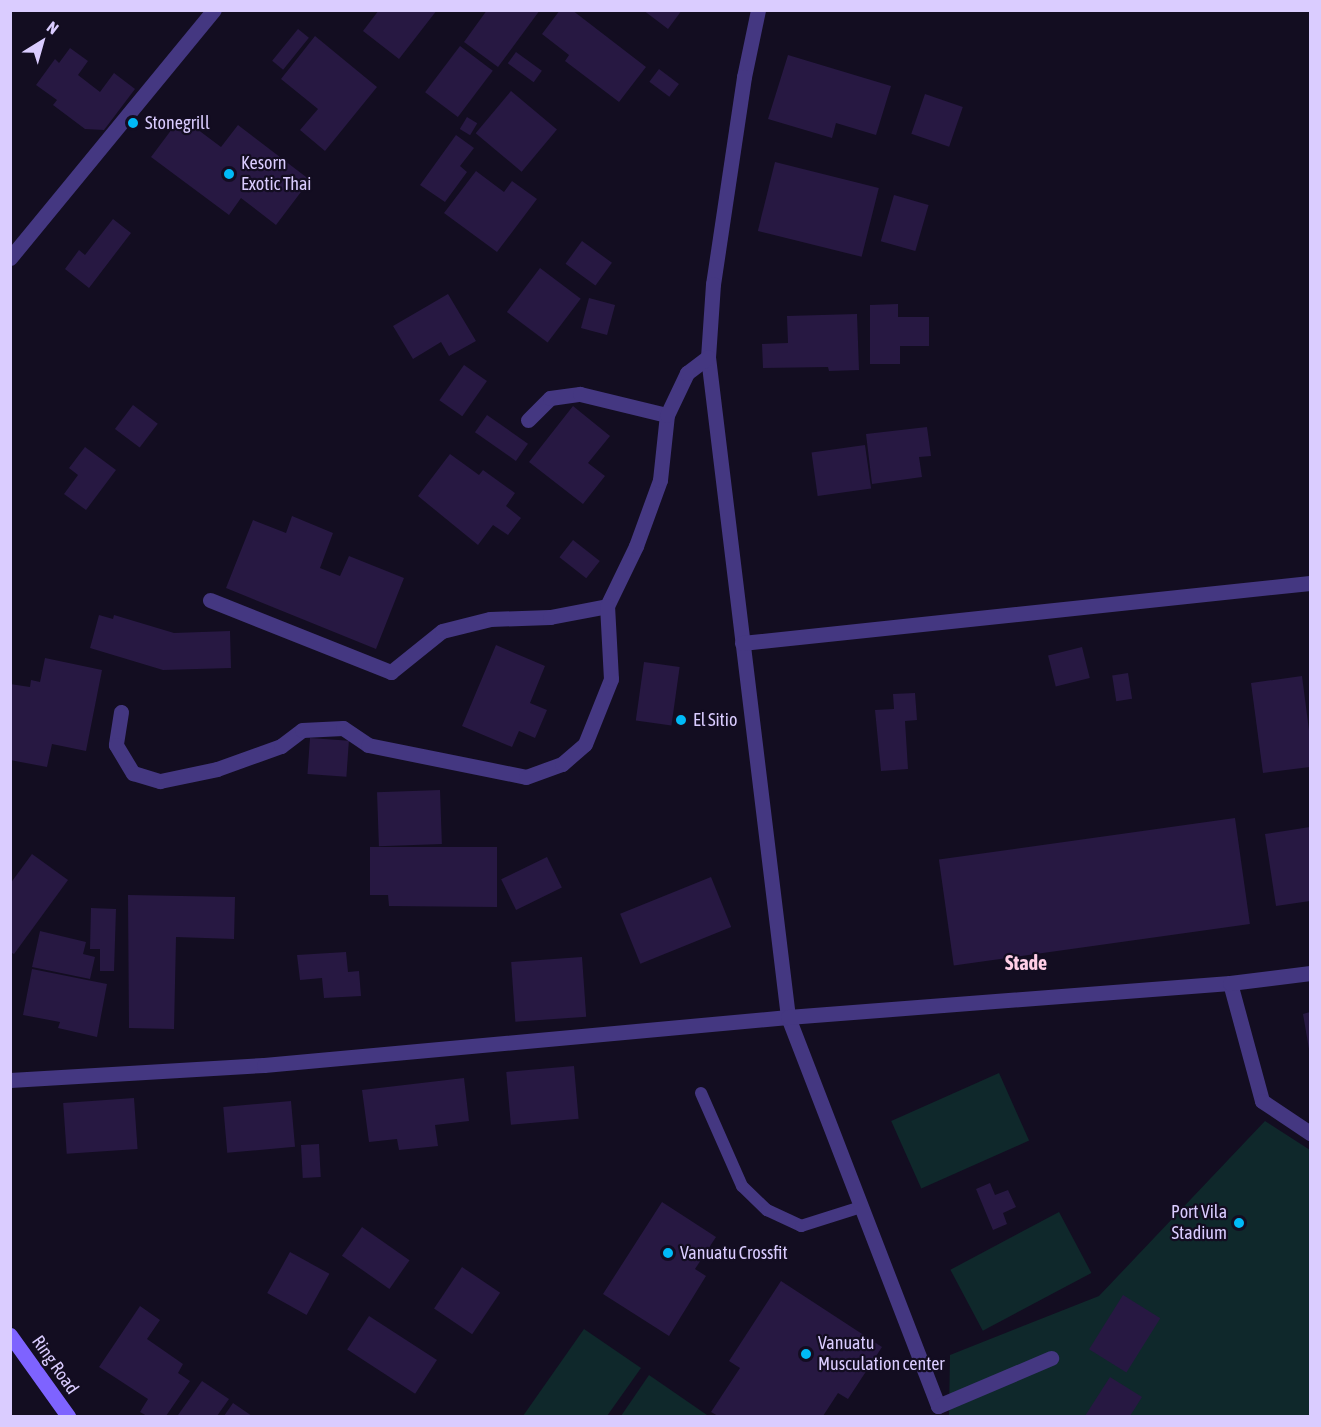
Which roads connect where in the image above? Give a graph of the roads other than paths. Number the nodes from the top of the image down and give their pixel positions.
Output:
1 (213, 10) edge
2 (758, 10) edge
3 (10, 258) edge
4 (708, 357) junction
5 (667, 415) junction
6 (528, 420) dead end
7 (1311, 583) edge
8 (210, 600) dead end
9 (607, 606) junction
10 (742, 643) junction
11 (121, 712) dead end
12 (1311, 973) edge
13 (1230, 983) junction
14 (788, 1017) junction
15 (10, 1080) edge
16 (701, 1093) dead end
17 (1311, 1133) edge
18 (861, 1207) junction
19 (10, 1335) edge
20 (1051, 1358) dead end
21 (68, 1416) edge

1 - 3 street
2 - 4 street
4 - 5 street
4 - 10 street
5 - 6 street
5 - 9 street
7 - 10 street
8 - 9 street
9 - 11 street
10 - 14 street
12 - 13 street
13 - 14 street
13 - 17 street
14 - 15 street
14 - 18 street
16 - 18 lane
18 - 20 street
19 - 21 main road, Ring Road

